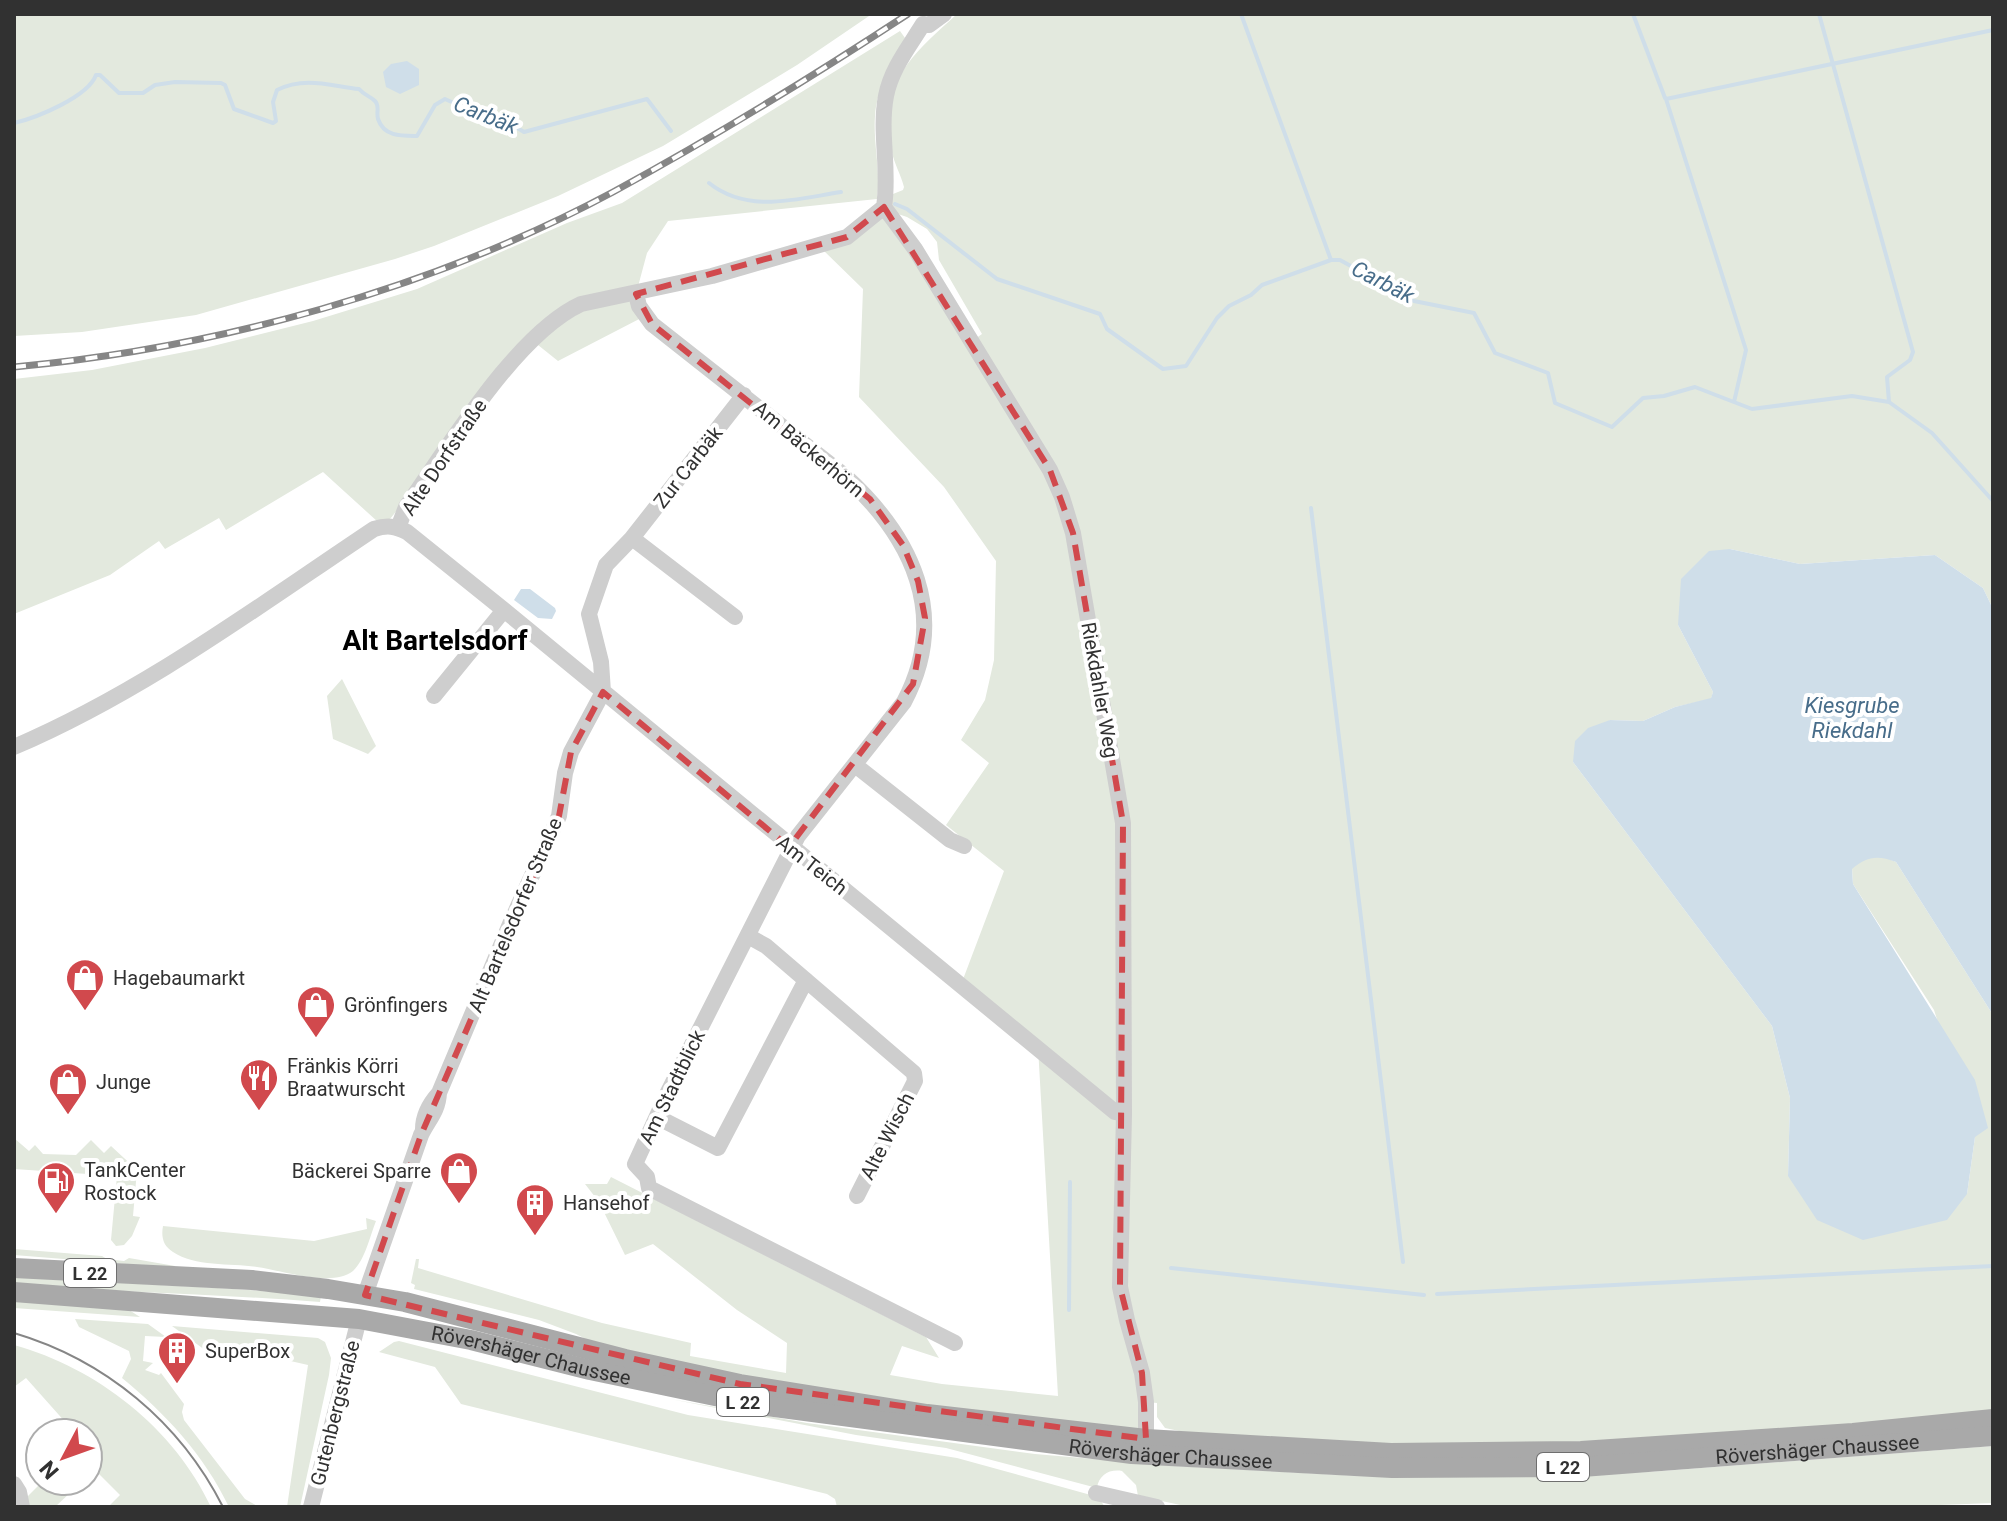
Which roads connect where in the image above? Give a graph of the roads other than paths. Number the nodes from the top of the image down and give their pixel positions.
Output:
1 (944, 14) edge
2 (920, 19) edge
3 (884, 207) junction
4 (636, 294) junction
5 (744, 395) junction
6 (398, 528) junction
7 (632, 538) junction
8 (504, 610) junction
9 (735, 617) dead end
10 (603, 692) junction
11 (434, 696) dead end
12 (14, 747) edge
13 (855, 765) junction
14 (964, 846) dead end
15 (792, 849) junction
16 (748, 936) junction
17 (806, 980) junction
18 (1124, 1114) junction
19 (657, 1117) junction
20 (857, 1196) dead end
21 (14, 1268) edge
22 (14, 1292) edge
23 (365, 1295) junction
24 (359, 1319) junction
25 (955, 1343) dead end
26 (1993, 1419) edge
27 (1993, 1436) edge
28 (1146, 1439) junction
29 (14, 1484) edge
30 (1096, 1493) dead end
31 (1122, 1504) edge
32 (22, 1507) edge
33 (311, 1507) edge
34 (1157, 1507) edge

1 - 2 street
2 - 3 street
3 - 4 street, Alte Dorfstraße
3 - 18 street, Riekdahler Weg
4 - 5 street, Am Bäckerhörn
4 - 6 street, Alte Dorfstraße
5 - 7 street, Zur Carbäk
5 - 13 street, Am Bäckerhörn
6 - 8 street, Am Teich
6 - 12 street, Alte Dorfstraße
7 - 9 street
7 - 10 street, Zur Carbäk
8 - 10 street, Am Teich
8 - 11 street
10 - 15 street, Am Teich
10 - 23 street, Alt Bartelsdorfer Straße
13 - 14 street
13 - 15 street, Am Bäckerhörn
15 - 16 street, Am Stadtblick
15 - 18 street, Am Teich
16 - 17 street, Alte Wisch
16 - 19 street, Am Stadtblick
17 - 19 street
17 - 20 street, Alte Wisch
18 - 28 street, Riekdahler Weg
19 - 25 street, Am Stadtblick
21 - 23 main road, Rövershäger Chaussee / L 22
22 - 24 main road, Rövershäger Chaussee / L 22
23 - 24 main road
23 - 28 main road, Rövershäger Chaussee / L 22
24 - 27 main road, Rövershäger Chaussee / L 22
24 - 33 street, Gutenbergstraße
26 - 28 main road, Rövershäger Chaussee / L 22
29 - 32 street
30 - 31 street
31 - 34 street

